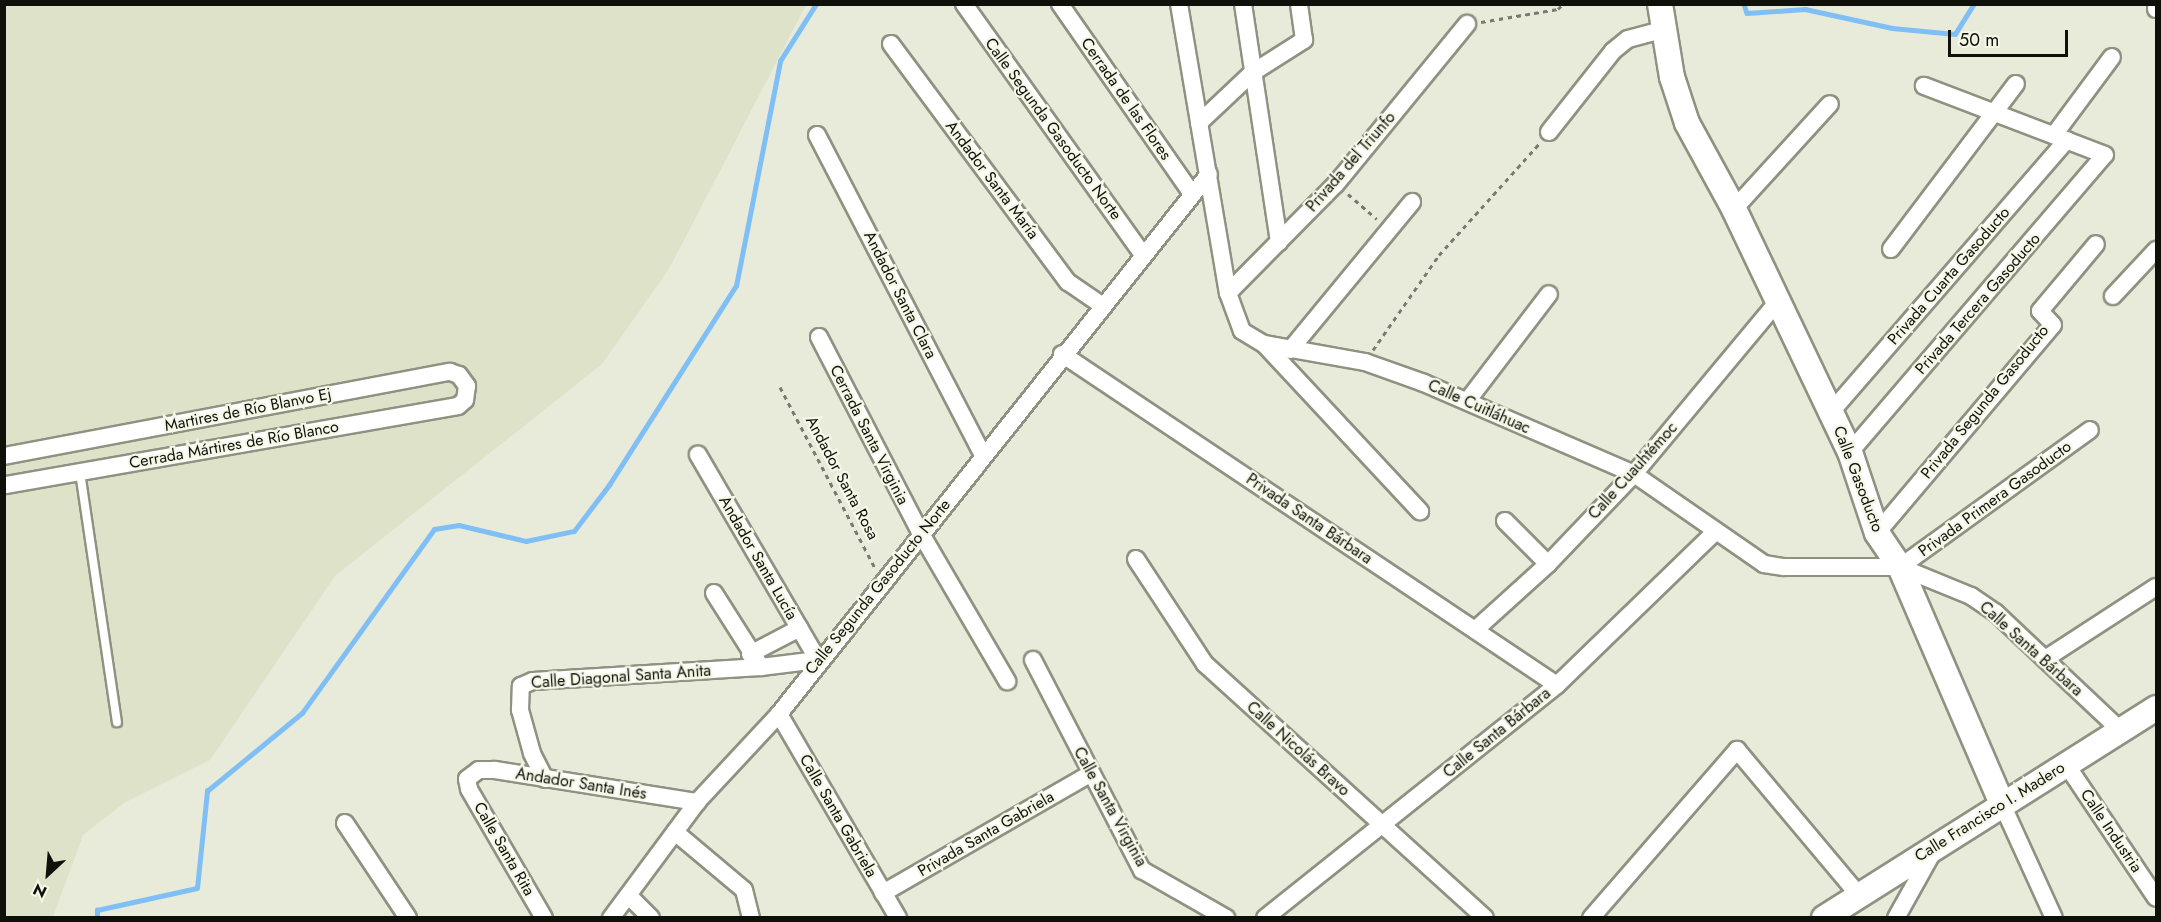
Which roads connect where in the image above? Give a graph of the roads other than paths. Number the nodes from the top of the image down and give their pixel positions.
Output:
1 (964, 4) edge
2 (1060, 4) edge
3 (1179, 4) edge
4 (1242, 4) edge
5 (1299, 4) edge
6 (1660, 4) edge
7 (1467, 24) road end
8 (1662, 30) junction
9 (891, 44) dead end
10 (2112, 57) dead end
11 (1252, 73) junction
12 (2016, 84) dead end
13 (1924, 86) dead end
14 (1830, 104) dead end
15 (1996, 114) junction
16 (1199, 123) junction
17 (1549, 132) road end
18 (817, 135) dead end
19 (2061, 138) junction
20 (1209, 174) junction
21 (1192, 194) junction
22 (1412, 202) dead end
23 (1734, 209) junction
24 (1279, 242) junction
25 (2096, 244) dead end
26 (1891, 249) dead end
27 (2157, 250) edge
28 (1142, 254) junction
29 (1228, 293) junction
30 (1549, 294) dead end
31 (2113, 296) dead end
32 (1779, 300) junction
33 (1103, 306) junction
34 (819, 337) dead end
35 (1264, 344) junction
36 (1290, 350) junction
37 (1062, 354) junction
38 (1468, 400) junction
39 (463, 403) joint
40 (1831, 412) junction
41 (2090, 430) dead end
42 (36, 450) junction
43 (1850, 452) junction
44 (698, 455) dead end
45 (983, 455) junction
46 (4, 456) edge
47 (80, 472) junction
48 (1634, 474) junction
49 (43, 478) junction
50 (4, 485) edge
51 (1420, 511) dead end
52 (1504, 521) dead end
53 (1715, 531) junction
54 (920, 532) junction
55 (1877, 533) junction
56 (1136, 559) dead end
57 (1548, 564) junction
58 (1900, 567) junction
59 (2157, 586) edge
60 (714, 593) dead end
61 (800, 628) junction
62 (1475, 630) junction
63 (750, 654) junction
64 (2045, 659) junction
65 (818, 660) junction
66 (1033, 660) dead end
67 (761, 667) junction
68 (1007, 681) dead end
69 (1557, 685) junction
70 (2157, 708) edge
71 (779, 714) junction
72 (117, 722) dead end
73 (2120, 730) junction
74 (2066, 764) junction
75 (1090, 774) junction
76 (467, 779) joint
77 (545, 779) junction
78 (697, 802) junction
79 (2002, 804) junction
80 (345, 823) dead end
81 (1383, 826) junction
82 (675, 831) junction
83 (1939, 843) junction
84 (2155, 892) edge
85 (883, 893) junction
86 (1858, 894) junction
87 (629, 896) junction
88 (408, 918) edge
89 (544, 918) edge
90 (612, 918) edge
91 (651, 918) edge
92 (751, 918) edge
93 (898, 918) edge
94 (1226, 918) edge
95 (1265, 918) edge
96 (1485, 918) edge
97 (1590, 918) edge
98 (1824, 918) edge
99 (1896, 918) edge
100 (2054, 918) edge

1 - 28 street, Calle Segunda Gasoducto Norte
2 - 21 street, Cerrada de las Flores
3 - 16 street, Calle Cuitláhuac
4 - 11 street
5 - 11 street
6 - 8 street, Calle Gasoducto
7 - 24 street, Privada del Triunfo
8 - 17 street
8 - 23 street, Calle Gasoducto
9 - 33 street, Andador Santa María
10 - 19 street, Privada Cuarta Gasoducto
11 - 16 street
11 - 24 street
12 - 15 street
13 - 15 street
14 - 23 street
15 - 19 street
15 - 26 street
16 - 20 street, Calle Cuitláhuac
18 - 45 street, Andador Santa Clara
19 - 40 street, Privada Cuarta Gasoducto
19 - 43 street, Privada Tercera Gasoducto
20 - 21 street, Calle Segunda Gasoducto Norte
20 - 29 street, Calle Cuitláhuac
21 - 28 street, Calle Segunda Gasoducto Norte
22 - 36 street
23 - 32 street, Calle Gasoducto
24 - 29 street, Privada del Triunfo
25 - 55 street, Privada Segunda Gasoducto
27 - 31 street
28 - 33 street, Calle Segunda Gasoducto Norte
29 - 35 street, Calle Cuitláhuac
30 - 38 street
32 - 40 street, Calle Gasoducto
32 - 48 street, Calle Cuauhtémoc
33 - 37 street, Calle Segunda Gasoducto Norte
34 - 54 street, Cerrada Santa Virginia
35 - 36 street, Calle Cuitláhuac
35 - 51 street
36 - 38 street, Calle Cuitláhuac
37 - 45 street, Calle Segunda Gasoducto Norte
37 - 62 street, Privada Santa Bárbara
38 - 48 street, Calle Cuitláhuac
39 - 42 street, Martires de Río Blanvo Ej
39 - 47 street, Cerrada Mártires de Río Blanco
40 - 43 street, Calle Gasoducto
41 - 58 street, Privada Primera Gasoducto
42 - 46 street, Martires de Río Blanvo Ej
42 - 49 street
43 - 55 street, Calle Gasoducto
44 - 61 street, Andador Santa Lucía
45 - 54 street, Calle Segunda Gasoducto Norte
47 - 49 street, Cerrada Mártires de Río Blanco
47 - 72 lane
48 - 53 street, Calle Cuitláhuac
48 - 57 street, Calle Cuauhtémoc
49 - 50 street, Cerrada Mártires de Río Blanco
52 - 57 street
53 - 58 street, Calle Cuitláhuac
53 - 69 street, Calle Santa Bárbara
54 - 65 street, Calle Segunda Gasoducto Norte
54 - 68 street
55 - 58 street, Calle Gasoducto
56 - 81 street, Calle Nicolás Bravo
57 - 62 street, Calle Cuauhtémoc
58 - 64 street, Calle Santa Bárbara
58 - 79 street, Calle Gasoducto
59 - 64 street
60 - 63 street
61 - 63 street
61 - 65 street, Andador Santa Lucía
62 - 69 street, Privada Santa Bárbara
63 - 67 street
64 - 73 street, Calle Santa Bárbara
65 - 67 street, Calle Diagonal Santa Anita
65 - 71 street, Calle Segunda Gasoducto Norte
66 - 75 street, Calle Santa Virginia
67 - 77 street, Calle Diagonal Santa Anita
69 - 81 street, Calle Santa Bárbara
70 - 73 street, Calle Francisco I. Madero
71 - 78 street, Calle Segunda Gasoducto Norte
71 - 85 street, Calle Santa Gabriela
73 - 74 street, Calle Francisco I. Madero
74 - 79 street, Calle Francisco I. Madero
74 - 84 street, Calle Industria
75 - 85 street, Privada Santa Gabriela
75 - 94 street, Calle Santa Virginia
76 - 77 street, Andador Santa Inés
76 - 89 street, Calle Santa Rita
77 - 78 street, Andador Santa Inés
78 - 82 street, Calle Segunda Gasoducto Norte
79 - 83 street, Calle Francisco I. Madero
79 - 100 street, Calle Gasoducto
80 - 88 street
81 - 95 street, Calle Santa Bárbara
81 - 96 street, Calle Nicolás Bravo
82 - 87 street, Calle Segunda Gasoducto Norte
82 - 92 street
83 - 86 street, Calle Francisco I. Madero
83 - 99 street
85 - 93 street, Calle Santa Gabriela
86 - 97 street
86 - 98 street, Calle Francisco I. Madero
87 - 90 street, Calle Segunda Gasoducto Norte
87 - 91 street

